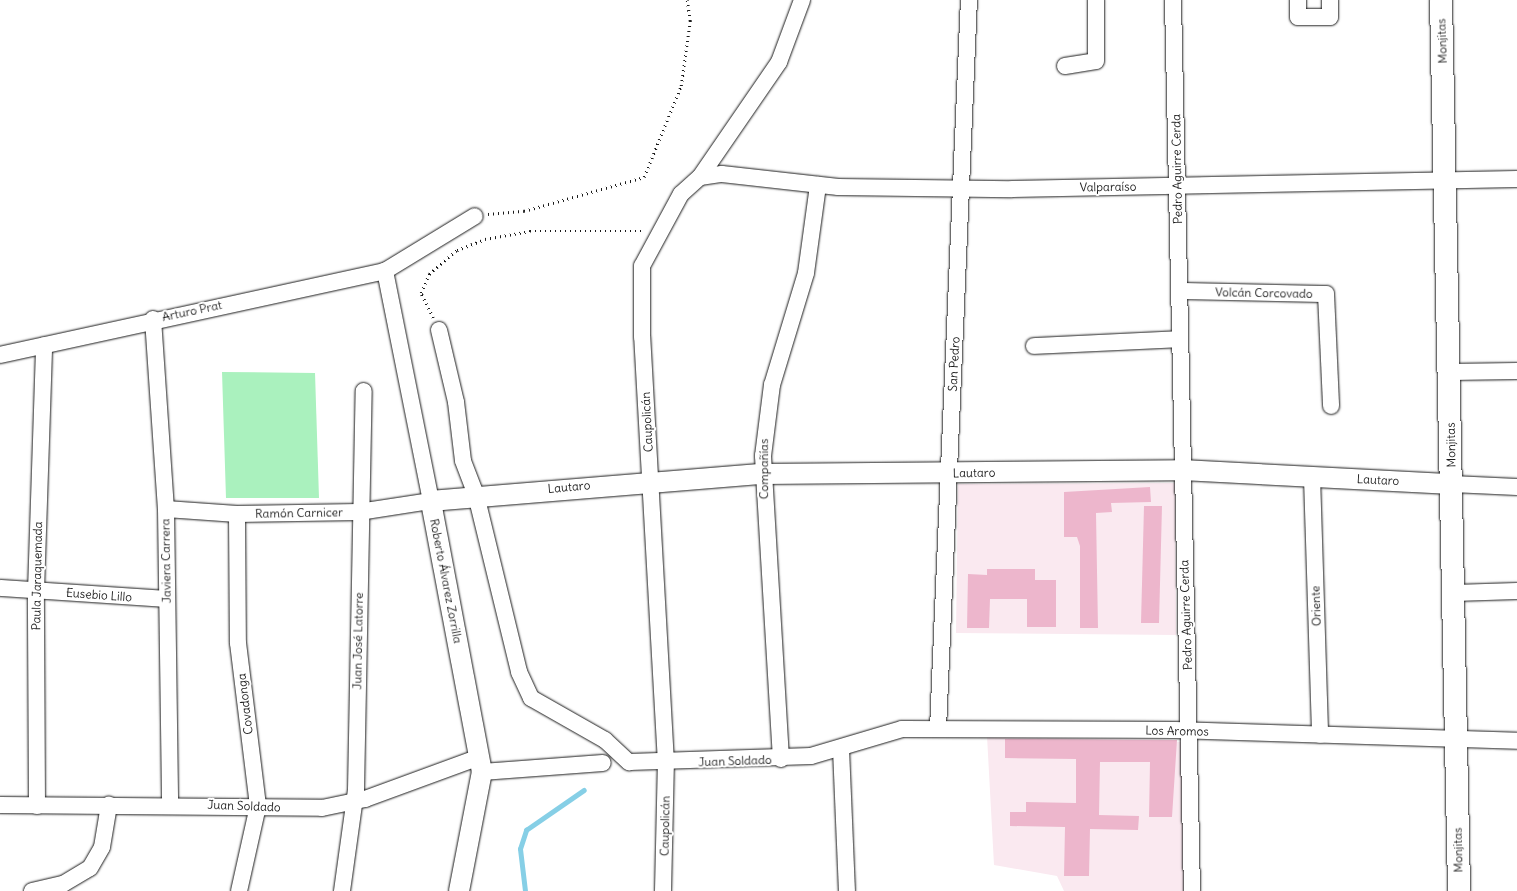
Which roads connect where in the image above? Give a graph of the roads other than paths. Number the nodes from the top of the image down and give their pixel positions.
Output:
1 (802, 0) edge
2 (969, 0) edge
3 (1096, 0) edge
4 (1173, 0) edge
5 (1298, 0) edge
6 (1330, 0) edge
7 (1441, 0) edge
8 (1065, 66) dead end
9 (700, 177) junction
10 (1517, 179) edge
11 (1446, 180) junction
12 (818, 185) junction
13 (1178, 186) junction
14 (961, 188) junction
15 (475, 216) road end
16 (385, 271) junction
17 (1180, 291) junction
18 (153, 320) junction
19 (439, 330) road end
20 (1180, 339) junction
21 (44, 345) junction
22 (1034, 346) dead end
23 (0, 355) edge
24 (1517, 371) edge
25 (1450, 372) junction
26 (364, 391) dead end
27 (1331, 406) dead end
28 (1182, 470) junction
29 (949, 473) junction
30 (762, 474) junction
31 (1312, 477) junction
32 (650, 480) junction
33 (1452, 484) junction
34 (1517, 487) edge
35 (476, 495) junction
36 (431, 501) junction
37 (166, 509) junction
38 (359, 512) junction
39 (237, 514) junction
40 (0, 588) edge
41 (36, 591) junction
42 (1517, 591) edge
43 (1454, 593) junction
44 (167, 599) junction
45 (938, 729) junction
46 (1190, 731) junction
47 (1320, 735) junction
48 (1456, 740) junction
49 (1517, 741) edge
50 (841, 749) junction
51 (781, 759) junction
52 (603, 763) dead end
53 (666, 763) junction
54 (481, 765) junction
55 (354, 802) junction
56 (170, 804) junction
57 (0, 805) edge
58 (109, 805) junction
59 (38, 806) junction
60 (258, 806) junction
61 (32, 891) edge
62 (239, 891) edge
63 (342, 891) edge
64 (459, 891) edge
65 (663, 891) edge
66 (847, 891) edge
67 (1192, 891) edge
68 (1459, 891) edge

1 - 9 street, Caupolicán
2 - 14 street, San Pedro
3 - 8 street
4 - 13 street, Pedro Aguirre Cerda
5 - 6 street
7 - 11 main road, Monjitas
9 - 12 street, Valparaíso
9 - 32 street, Caupolicán
10 - 11 street, Valparaíso
11 - 13 street, Valparaíso
11 - 25 main road, Monjitas
12 - 14 street, Valparaíso
12 - 30 street, Compañías
13 - 14 street, Valparaíso
13 - 17 street, Pedro Aguirre Cerda
14 - 29 street, San Pedro
15 - 16 street, Arturo Prat
16 - 18 street, Arturo Prat
16 - 36 street, Roberto Álvarez Zorrilla
17 - 20 street, Pedro Aguirre Cerda
17 - 27 street, Volcán Corcovado
18 - 21 street, Arturo Prat
18 - 37 street, Javiera Carrera
19 - 35 street
20 - 22 street
20 - 28 street, Pedro Aguirre Cerda
21 - 23 street, Arturo Prat
21 - 41 street, Paula Jaraquemada
24 - 25 street
25 - 33 main road, Monjitas
26 - 38 street, Juan José Latorre
28 - 29 street, Lautaro
28 - 31 street, Lautaro
28 - 46 street, Pedro Aguirre Cerda
29 - 30 street, Lautaro
29 - 45 street, San Pedro
30 - 32 street, Lautaro
30 - 51 street, Compañías
31 - 33 street, Lautaro
31 - 47 street, Oriente
32 - 35 street, Lautaro
32 - 53 street, Caupolicán
33 - 34 street, Lautaro
33 - 43 main road, Monjitas
35 - 36 street, Lautaro
35 - 53 street, Juan Soldado
36 - 38 street, Ramón Carnicer
36 - 54 street, Roberto Álvarez Zorrilla
37 - 39 street, Ramón Carnicer
37 - 44 street, Javiera Carrera
38 - 39 street, Ramón Carnicer
38 - 55 street, Juan José Latorre
39 - 60 street, Covadonga
40 - 41 street, Eusebio Lillo
41 - 44 street, Eusebio Lillo
41 - 59 street, Paula Jaraquemada
42 - 43 street
43 - 48 main road, Monjitas
44 - 56 street, Javiera Carrera
45 - 46 street, Los Aromos
45 - 50 street, Los Aromos
46 - 47 street, Los Aromos
46 - 67 street, Pedro Aguirre Cerda
47 - 48 street, Los Aromos
48 - 49 street, Los Aromos
48 - 68 main road, Monjitas
50 - 51 street, Juan Soldado
50 - 66 street
51 - 53 street, Juan Soldado
52 - 54 street, Juan Soldado
53 - 65 street, Caupolicán
54 - 55 street, Juan Soldado
54 - 64 street, Roberto Álvarez Zorrilla
55 - 60 street, Juan Soldado
55 - 63 street, Juan José Latorre
56 - 58 street, Juan Soldado
56 - 60 street, Juan Soldado
57 - 59 street, Juan Soldado
58 - 59 street, Juan Soldado
58 - 61 street
60 - 62 street, Covadonga

